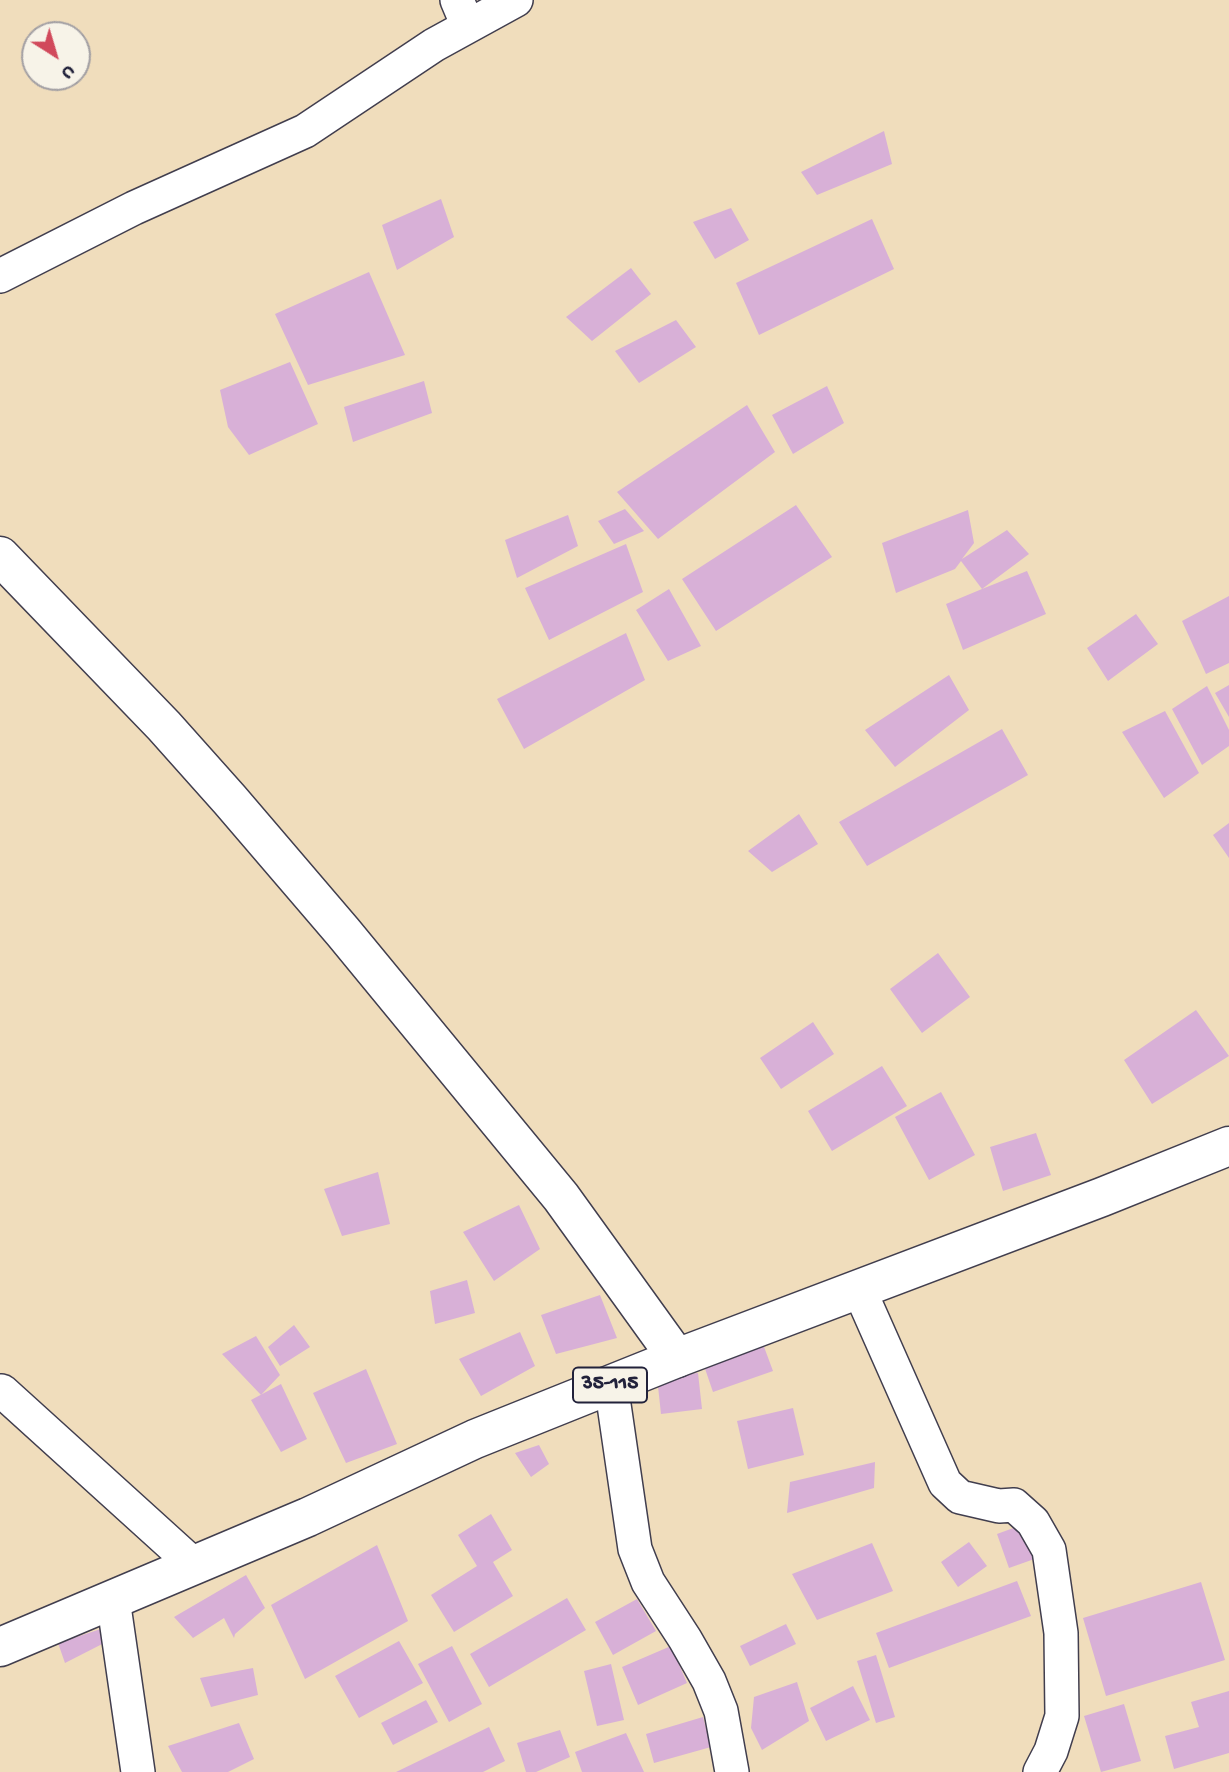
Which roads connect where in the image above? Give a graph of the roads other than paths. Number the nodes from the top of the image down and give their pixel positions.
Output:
1 (516, 0) edge
2 (462, 13) edge
3 (0, 275) edge
4 (0, 556) edge
5 (1229, 1146) edge
6 (859, 1289) junction
7 (677, 1358) junction
8 (611, 1384) junction
9 (0, 1392) edge
10 (194, 1565) junction
11 (113, 1599) junction
12 (0, 1647) edge
13 (138, 1772) edge
14 (733, 1772) edge
15 (1041, 1772) edge

1 - 2 street
2 - 3 street
4 - 7 main road
5 - 6 main road, 35-115
6 - 7 main road, 35-115
6 - 15 street
7 - 8 main road, 35-115
8 - 10 main road, 35-115
8 - 14 street
9 - 10 street
10 - 11 main road, 35-115
11 - 12 main road, 35-115
11 - 13 street

